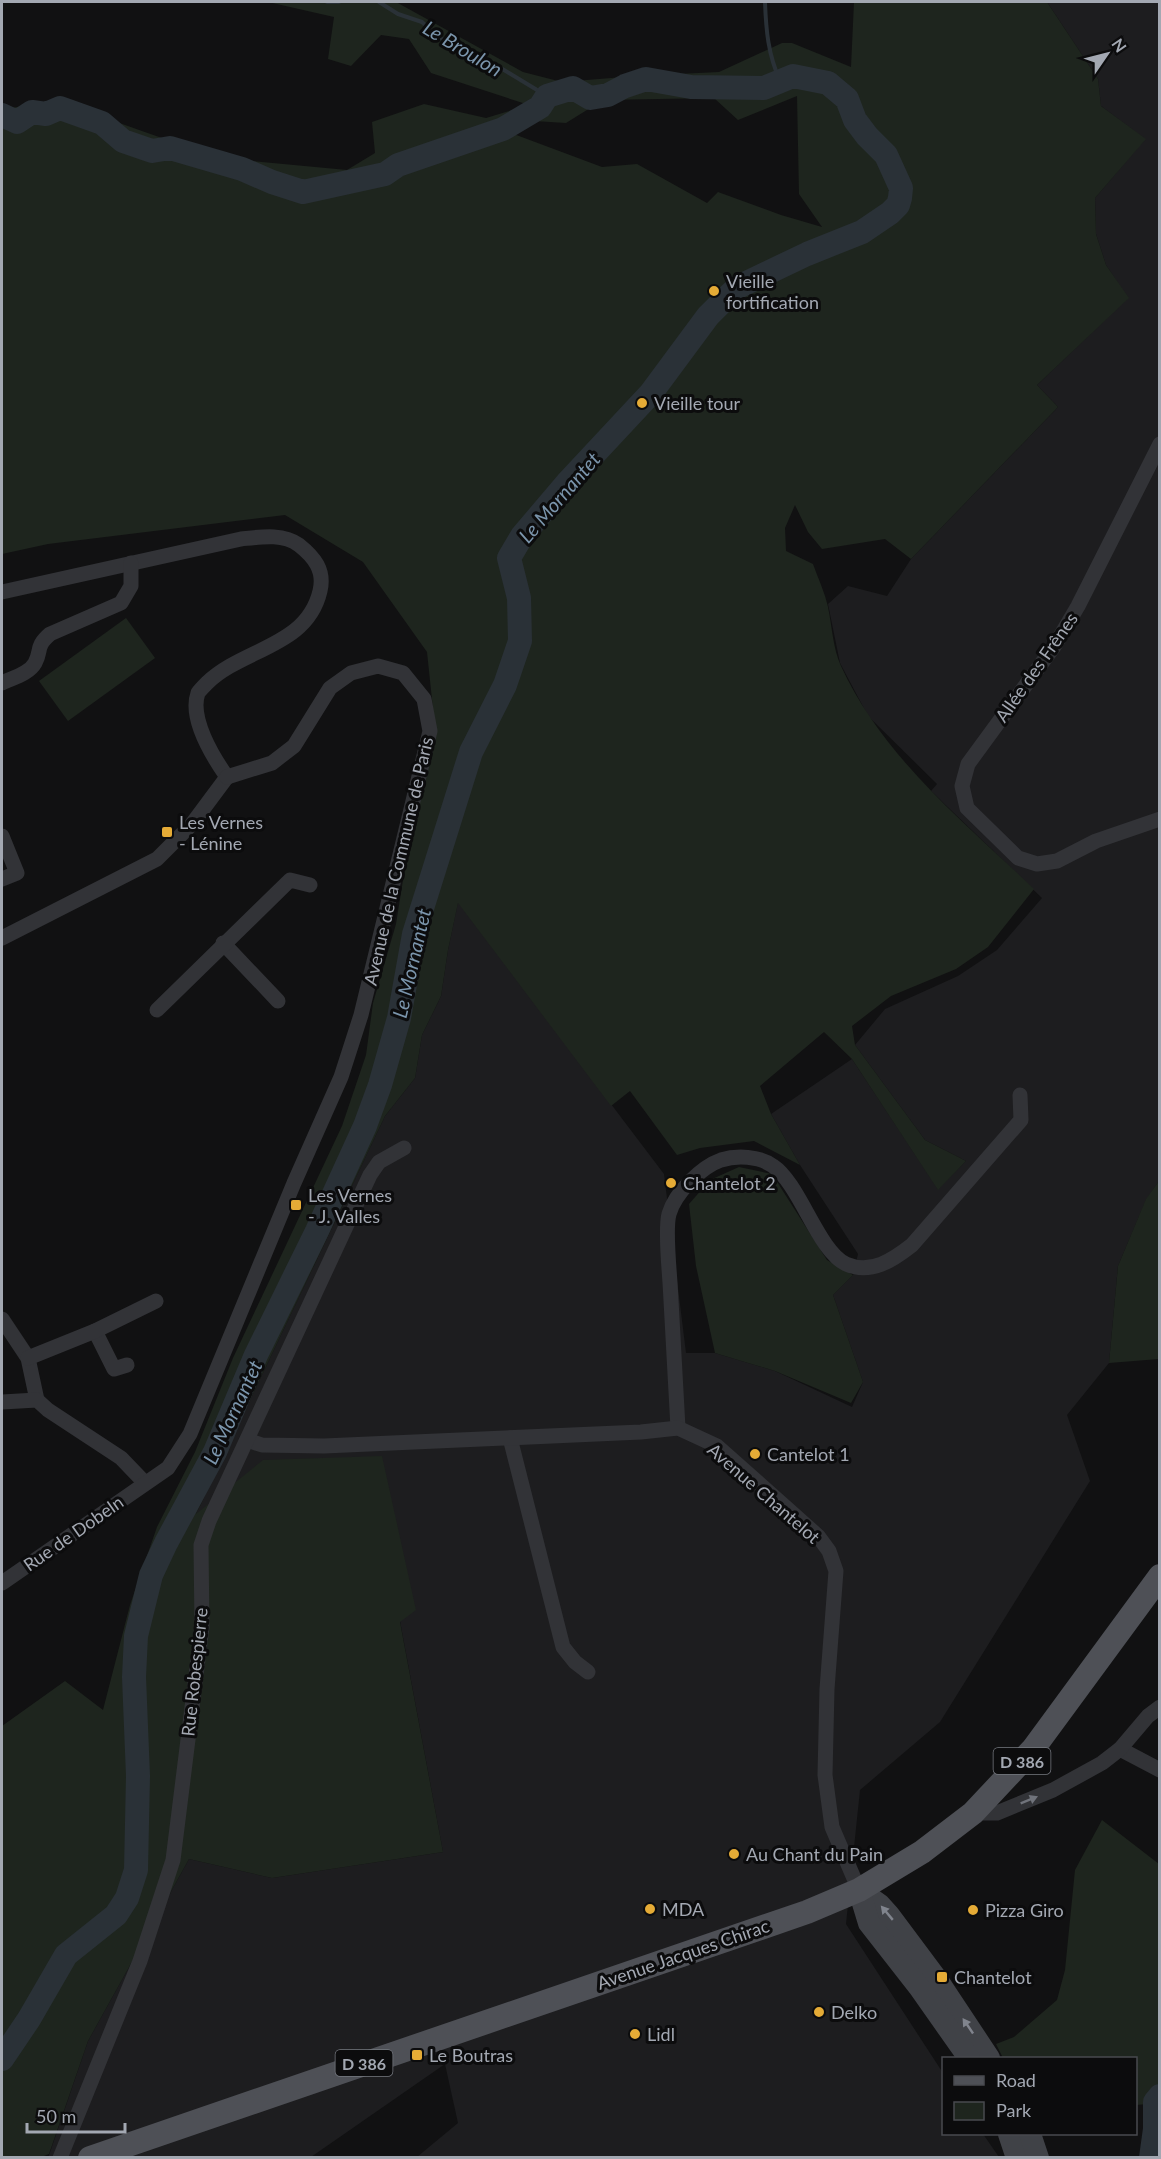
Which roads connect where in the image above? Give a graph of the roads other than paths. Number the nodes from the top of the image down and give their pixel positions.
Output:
1 (1160, 444) edge
2 (131, 563) junction
3 (2, 592) edge
4 (2, 683) edge
5 (227, 777) junction
6 (1160, 819) edge
7 (2, 836) edge
8 (2, 879) edge
9 (310, 885) dead end
10 (2, 938) edge
11 (223, 943) junction
12 (278, 1000) dead end
13 (157, 1010) dead end
14 (1020, 1095) dead end
15 (404, 1148) dead end
16 (156, 1301) dead end
17 (2, 1319) edge
18 (95, 1331) junction
19 (28, 1358) junction
20 (128, 1365) dead end
21 (37, 1400) junction
22 (2, 1402) edge
23 (678, 1428) junction
24 (510, 1438) junction
25 (247, 1440) junction
26 (145, 1483) junction
27 (1160, 1576) edge
28 (2, 1583) edge
29 (588, 1672) dead end
30 (1160, 1707) edge
31 (1120, 1749) junction
32 (1160, 1770) edge
33 (973, 1813) junction
34 (859, 1890) junction
35 (902, 1949) junction
36 (968, 2057) edge
37 (988, 2057) edge
38 (60, 2157) edge
39 (90, 2157) edge

1 - 6 street, Allée des Frênes
2 - 3 street
2 - 4 street
2 - 5 street
5 - 10 street
5 - 26 street, Avenue de la Commune de Paris
7 - 8 street
9 - 11 street
11 - 12 street
11 - 13 street
14 - 23 street
15 - 25 street, Rue Robespierre
16 - 18 street
17 - 19 street
18 - 19 street
18 - 20 street
19 - 21 street
21 - 22 street
21 - 26 street
23 - 24 street
23 - 34 street, Avenue Chantelot
24 - 25 street
24 - 29 street
25 - 38 street, Rue Robespierre
26 - 28 street, Rue de Dobeln
27 - 33 main road, Avenue Jacques Chirac / D 386
30 - 31 street
31 - 32 street
33 -> 31 street
33 - 34 main road, Avenue Jacques Chirac / D 386
34 - 35 main road
34 - 39 main road, Avenue Jacques Chirac / D 386
35 - 36 main road
37 -> 35 main road

